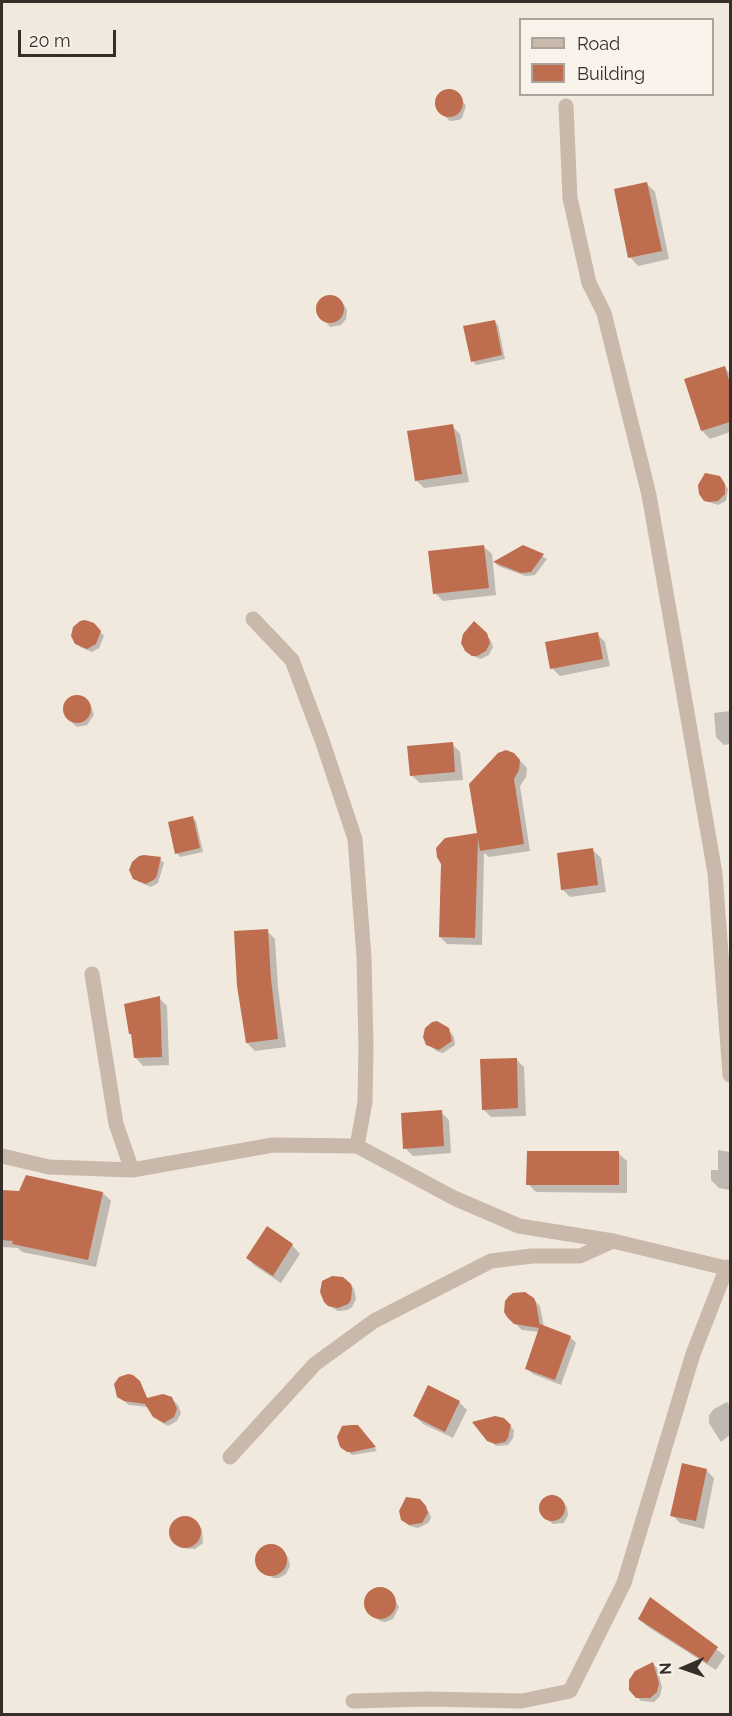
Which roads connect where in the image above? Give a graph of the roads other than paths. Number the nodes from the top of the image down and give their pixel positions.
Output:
1 (566, 106) dead end
2 (253, 619) dead end
3 (92, 974) dead end
4 (730, 1075) edge
5 (357, 1146) junction
6 (2, 1156) edge
7 (132, 1170) junction
8 (613, 1242) junction
9 (729, 1268) edge
10 (230, 1458) dead end
11 (353, 1701) dead end

1 - 4 street
2 - 5 street
3 - 7 street
5 - 7 street
5 - 8 street
6 - 7 street
8 - 9 street
8 - 10 street
9 - 11 street

